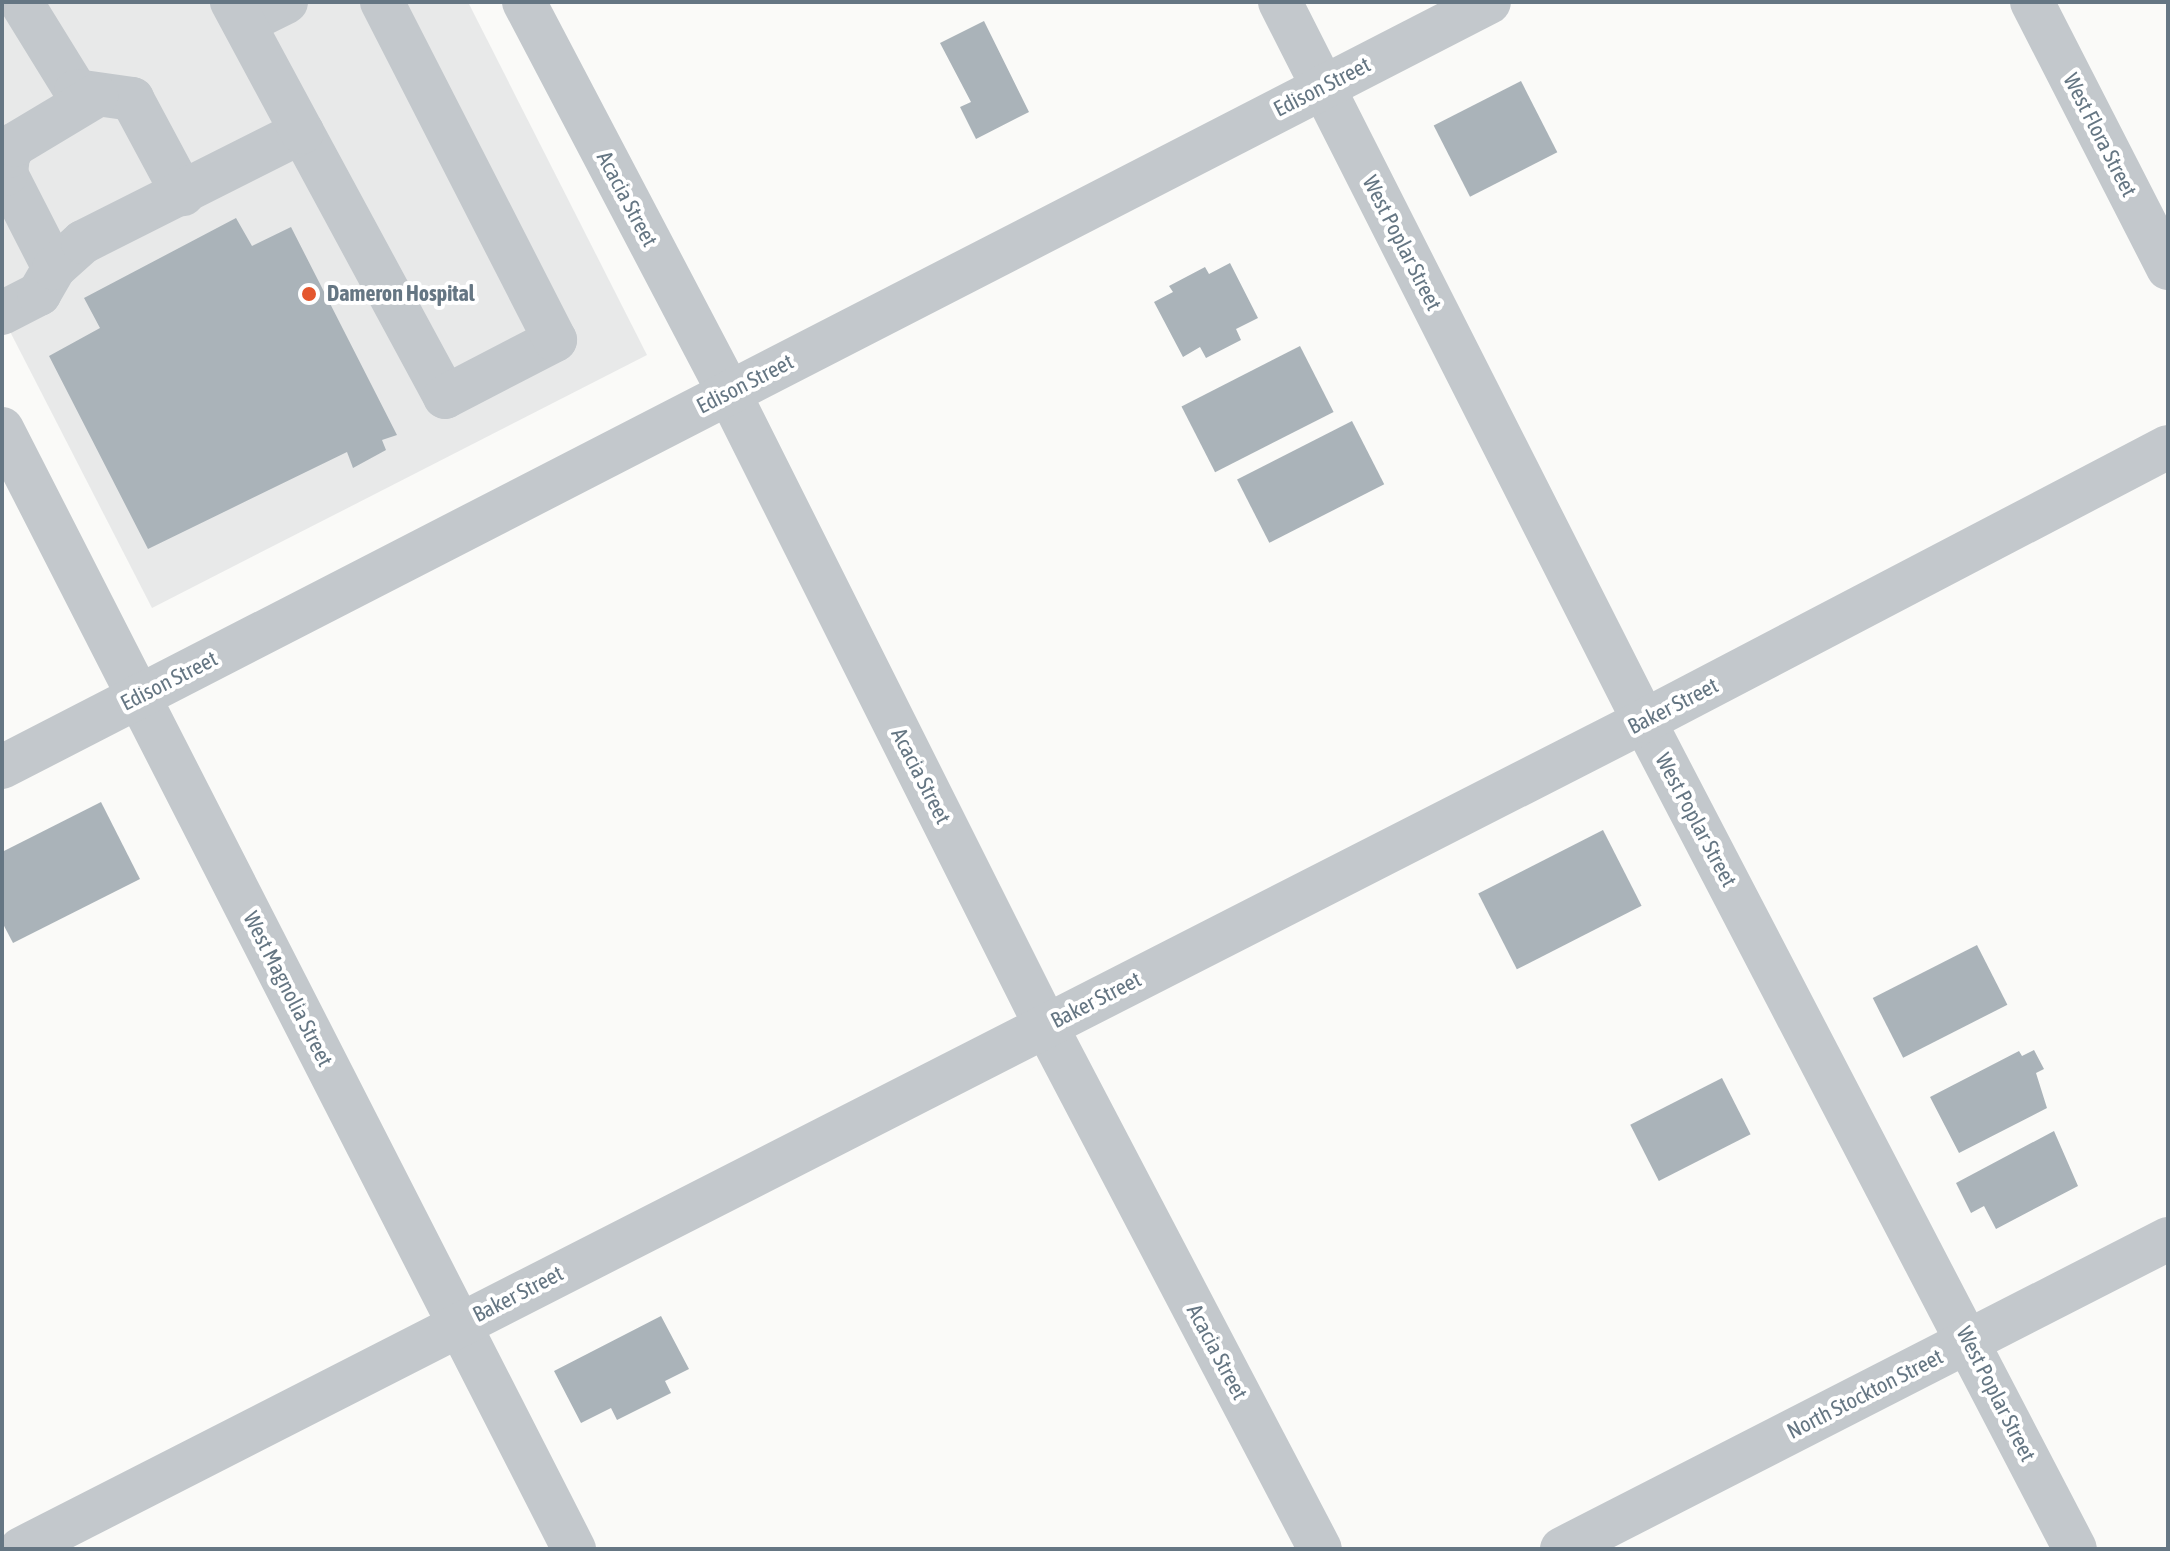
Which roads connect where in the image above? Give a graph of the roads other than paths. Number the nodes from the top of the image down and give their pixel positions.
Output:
1 (21, 2) edge
2 (286, 2) edge
3 (382, 2) edge
4 (524, 2) edge
5 (1280, 2) edge
6 (1489, 2) edge
7 (2032, 2) edge
8 (238, 13) edge
9 (1323, 87) junction
10 (96, 96) junction
11 (302, 132) junction
12 (183, 194) junction
13 (54, 268) junction
14 (2168, 268) edge
15 (2, 313) edge
16 (729, 393) junction
17 (2, 429) edge
18 (2168, 447) edge
19 (139, 697) junction
20 (1644, 721) junction
21 (2, 767) edge
22 (1046, 1026) junction
23 (2168, 1239) edge
24 (459, 1324) junction
25 (1969, 1341) junction
26 (21, 1549) edge
27 (574, 1549) edge
28 (1320, 1549) edge
29 (1562, 1549) edge
30 (2075, 1549) edge

1 - 10 street
2 - 8 street
3 - 11 street
4 - 16 street, Acacia Street
5 - 9 street, West Poplar Street
6 - 9 street, Edison Street
7 - 14 street, West Flora Street
8 - 11 street
9 - 16 street, Edison Street
9 - 20 street, West Poplar Street
10 - 12 street
10 - 13 street
11 - 12 street
12 - 13 street
13 - 15 street
16 - 19 street, Edison Street
16 - 22 street, Acacia Street
17 - 19 street, West Magnolia Street
18 - 20 street, Baker Street
19 - 21 street, Edison Street
19 - 24 street, West Magnolia Street
20 - 22 street, Baker Street
20 - 25 street, West Poplar Street
22 - 24 street, Baker Street
22 - 28 street, Acacia Street
23 - 25 street, North Stockton Street
24 - 26 street, Baker Street
24 - 27 street, West Magnolia Street
25 - 29 street, North Stockton Street
25 - 30 street, West Poplar Street

